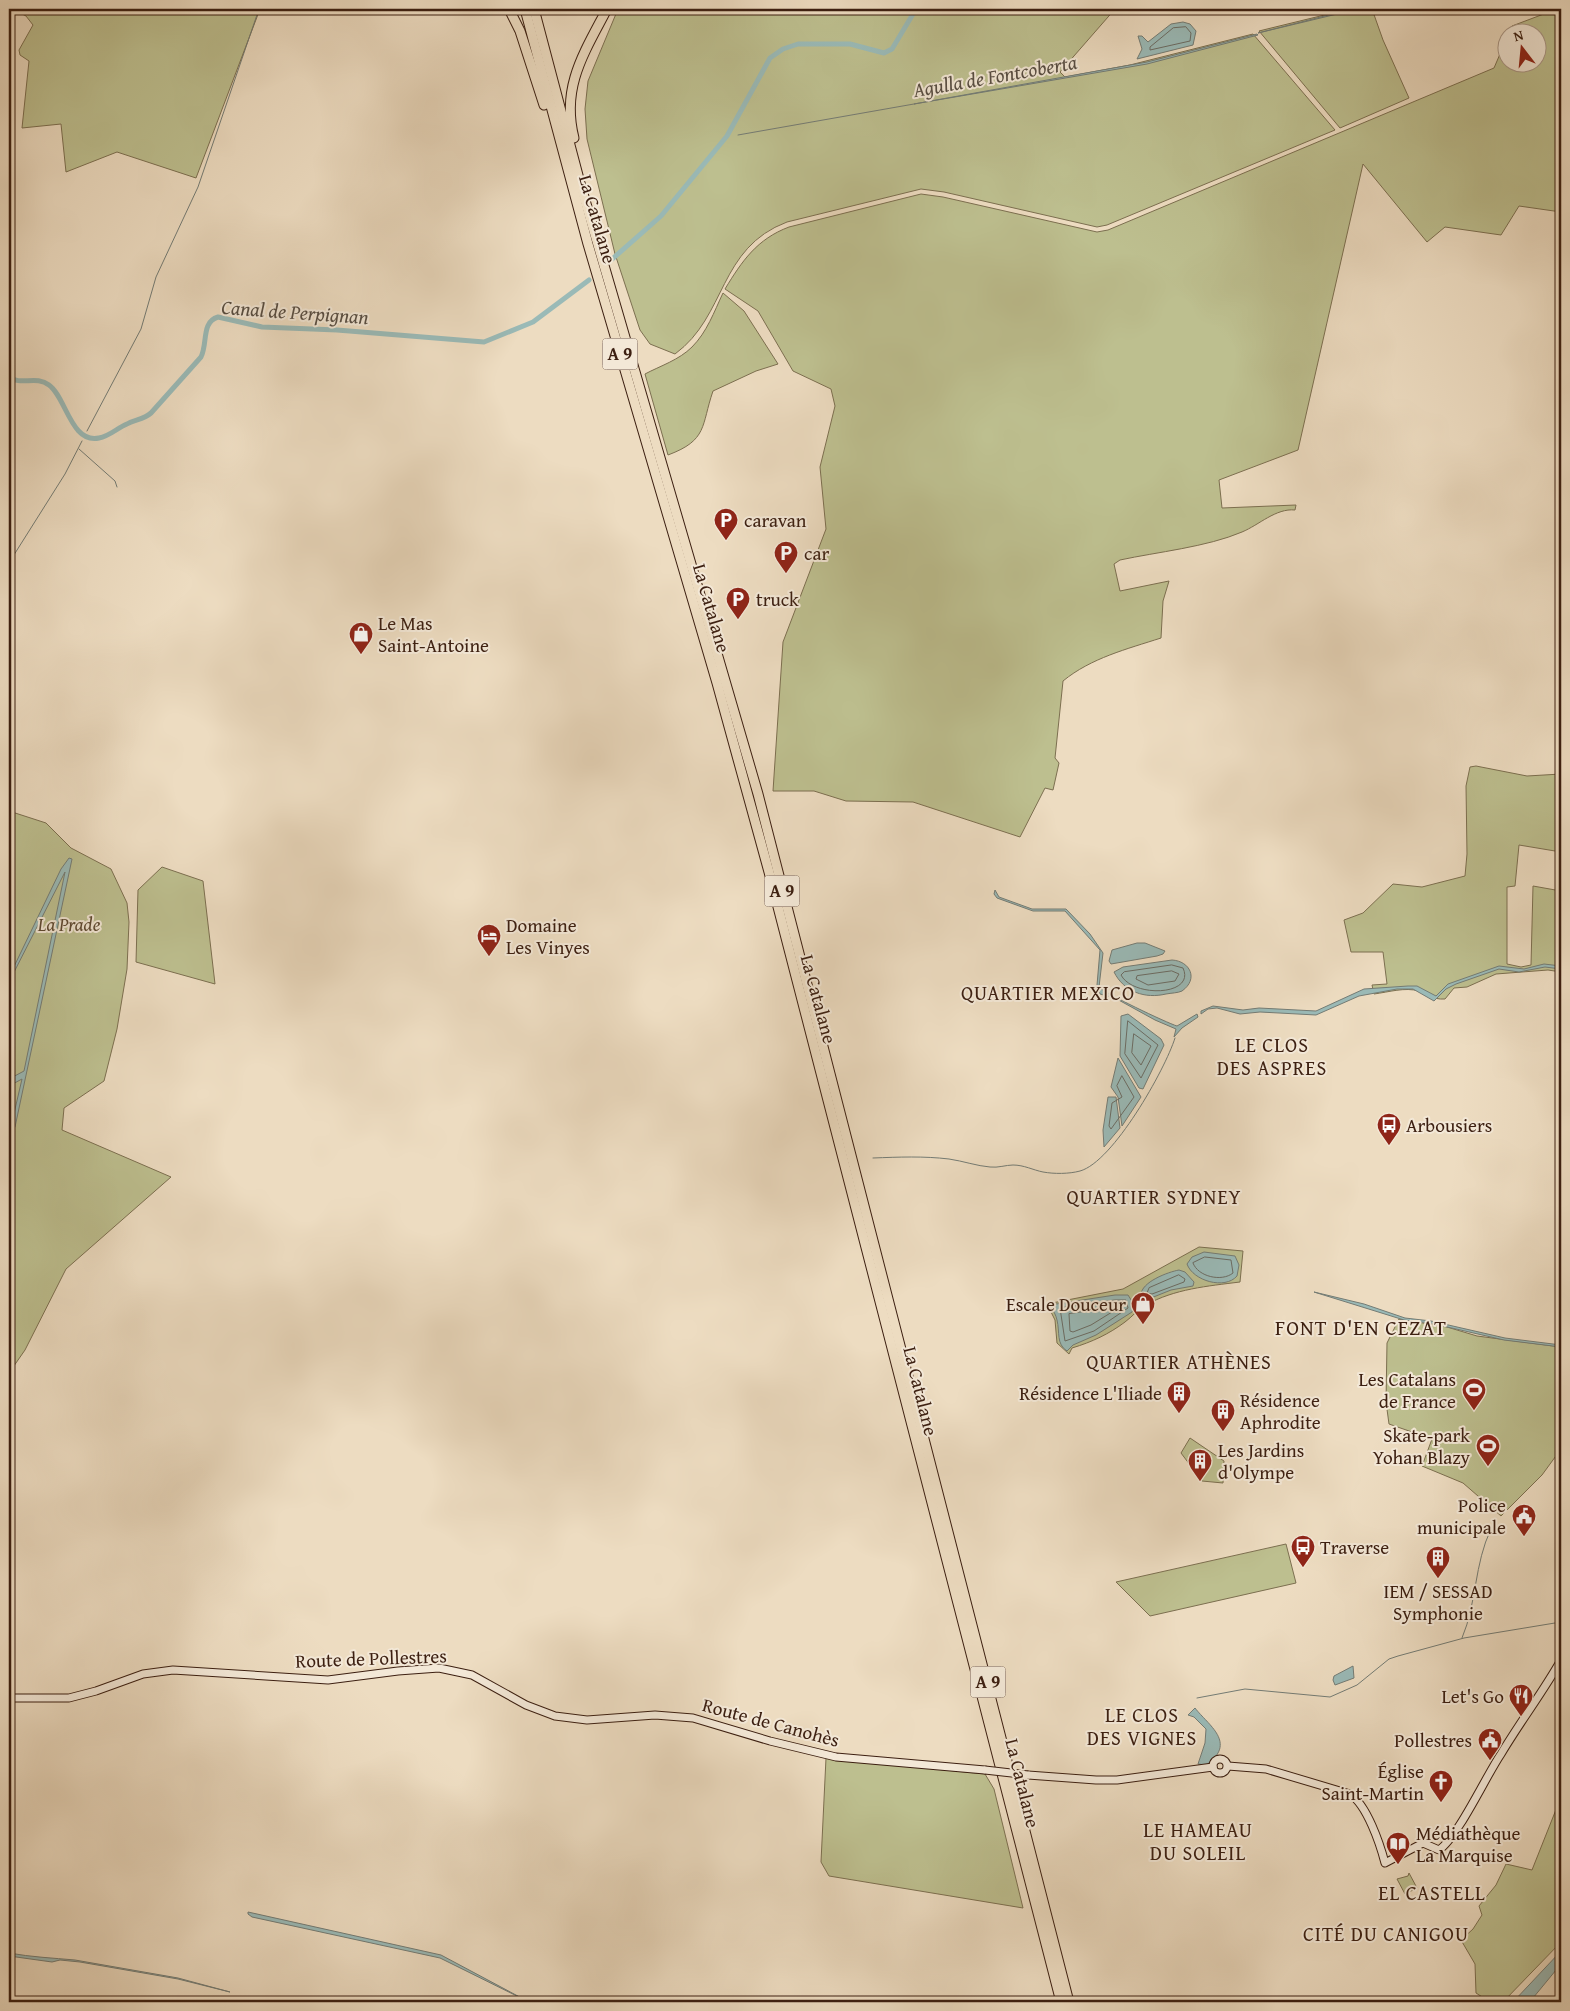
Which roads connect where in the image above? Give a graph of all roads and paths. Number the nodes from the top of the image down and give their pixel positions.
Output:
1 (509, 9) edge
2 (525, 9) edge
3 (534, 9) edge
4 (565, 9) edge
5 (585, 9) edge
6 (607, 9) edge
7 (558, 139) junction
8 (580, 183) junction
9 (897, 1348) junction
10 (901, 1362) junction
11 (1561, 1660) edge
12 (9, 1698) edge
13 (668, 1715) joint
14 (1061, 2002) edge
15 (1069, 2002) edge

1 - 7 highway
2 - 7 highway, La Catalane / A 9
3 - 8 highway, La Catalane / A 9
4 - 5 highway
6 - 8 highway
7 - 9 highway, La Catalane / A 9
8 - 9 highway, La Catalane / A 9
9 - 10 highway, La Catalane / A 9
10 - 14 highway, La Catalane / A 9
10 - 15 highway, La Catalane / A 9
11 - 13 main road, Route de Canohès, bridge
12 - 13 main road, Route de Pollestres

